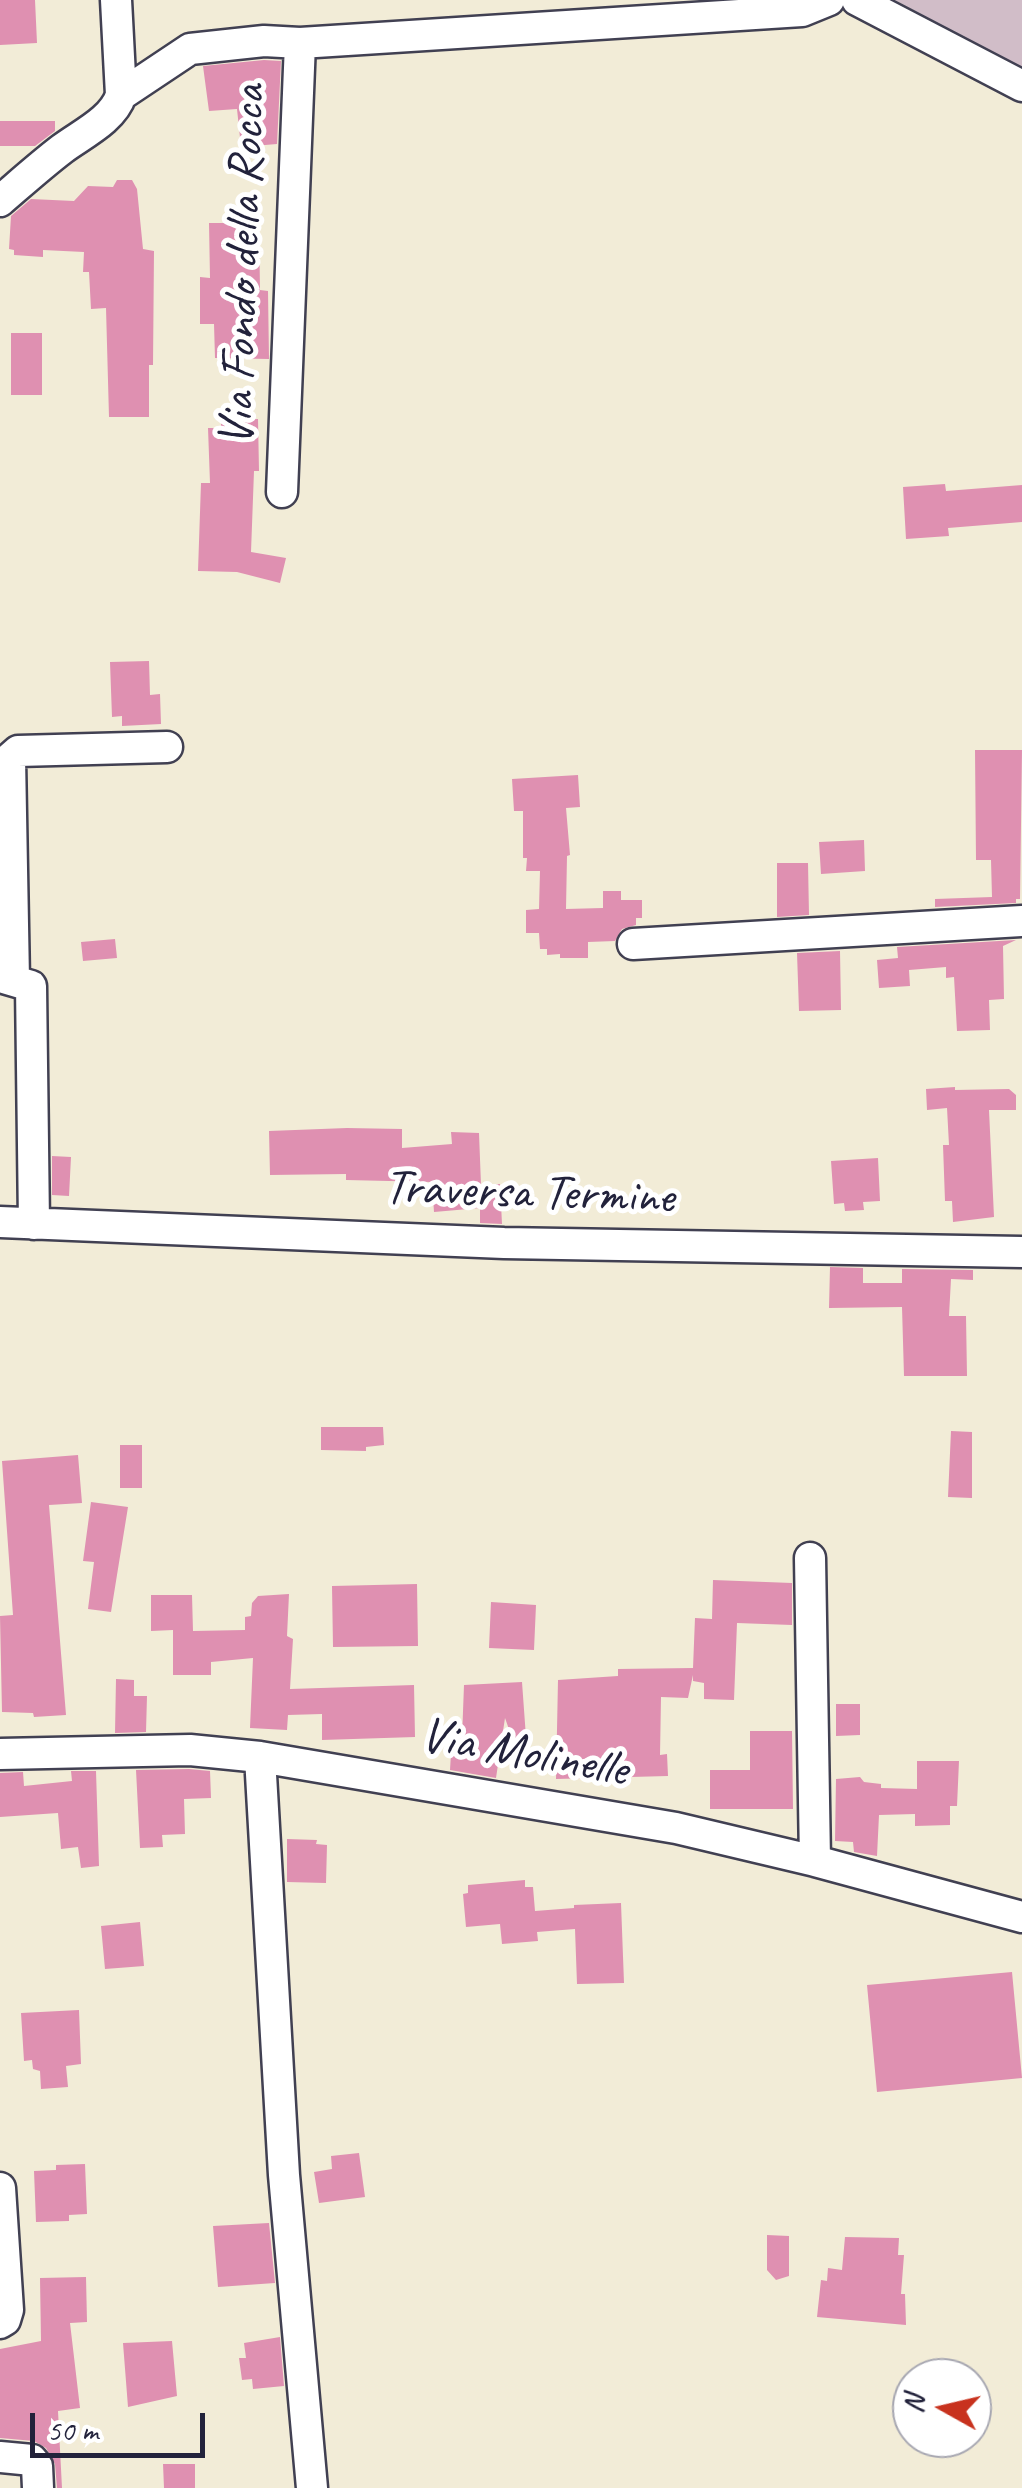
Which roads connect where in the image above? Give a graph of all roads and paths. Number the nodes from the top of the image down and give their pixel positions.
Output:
1 (116, 0) edge
2 (829, 0) edge
3 (857, 0) edge
4 (300, 43) junction
5 (1016, 83) edge
6 (121, 95) junction
7 (1022, 112) edge
8 (0, 200) edge
9 (282, 492) dead end
10 (167, 747) dead end
11 (1022, 921) edge
12 (633, 944) dead end
13 (7, 979) edge
14 (0, 1222) edge
15 (34, 1224) junction
16 (1022, 1252) edge
17 (810, 1558) dead end
18 (0, 1754) edge
19 (260, 1757) junction
20 (815, 1861) junction
21 (1022, 1917) edge
22 (0, 2188) edge
23 (0, 2323) edge
24 (0, 2457) edge
25 (38, 2488) edge
26 (312, 2488) edge

1 - 6 street
2 - 4 street, Via Fondo della Rocca
3 - 5 street
4 - 6 street, Via Fondo della Rocca
4 - 9 street, Via Fondo della Rocca
5 - 7 street
6 - 8 street, Via Fondo della Rocca
10 - 13 street
11 - 12 street
13 - 15 street
14 - 15 street, Traversa Termine
15 - 16 street, Traversa Termine
17 - 20 street
18 - 19 street, Via Molinelle
19 - 20 street, Via Molinelle
19 - 26 street
20 - 21 street, Via Molinelle
22 - 23 street
24 - 25 street

